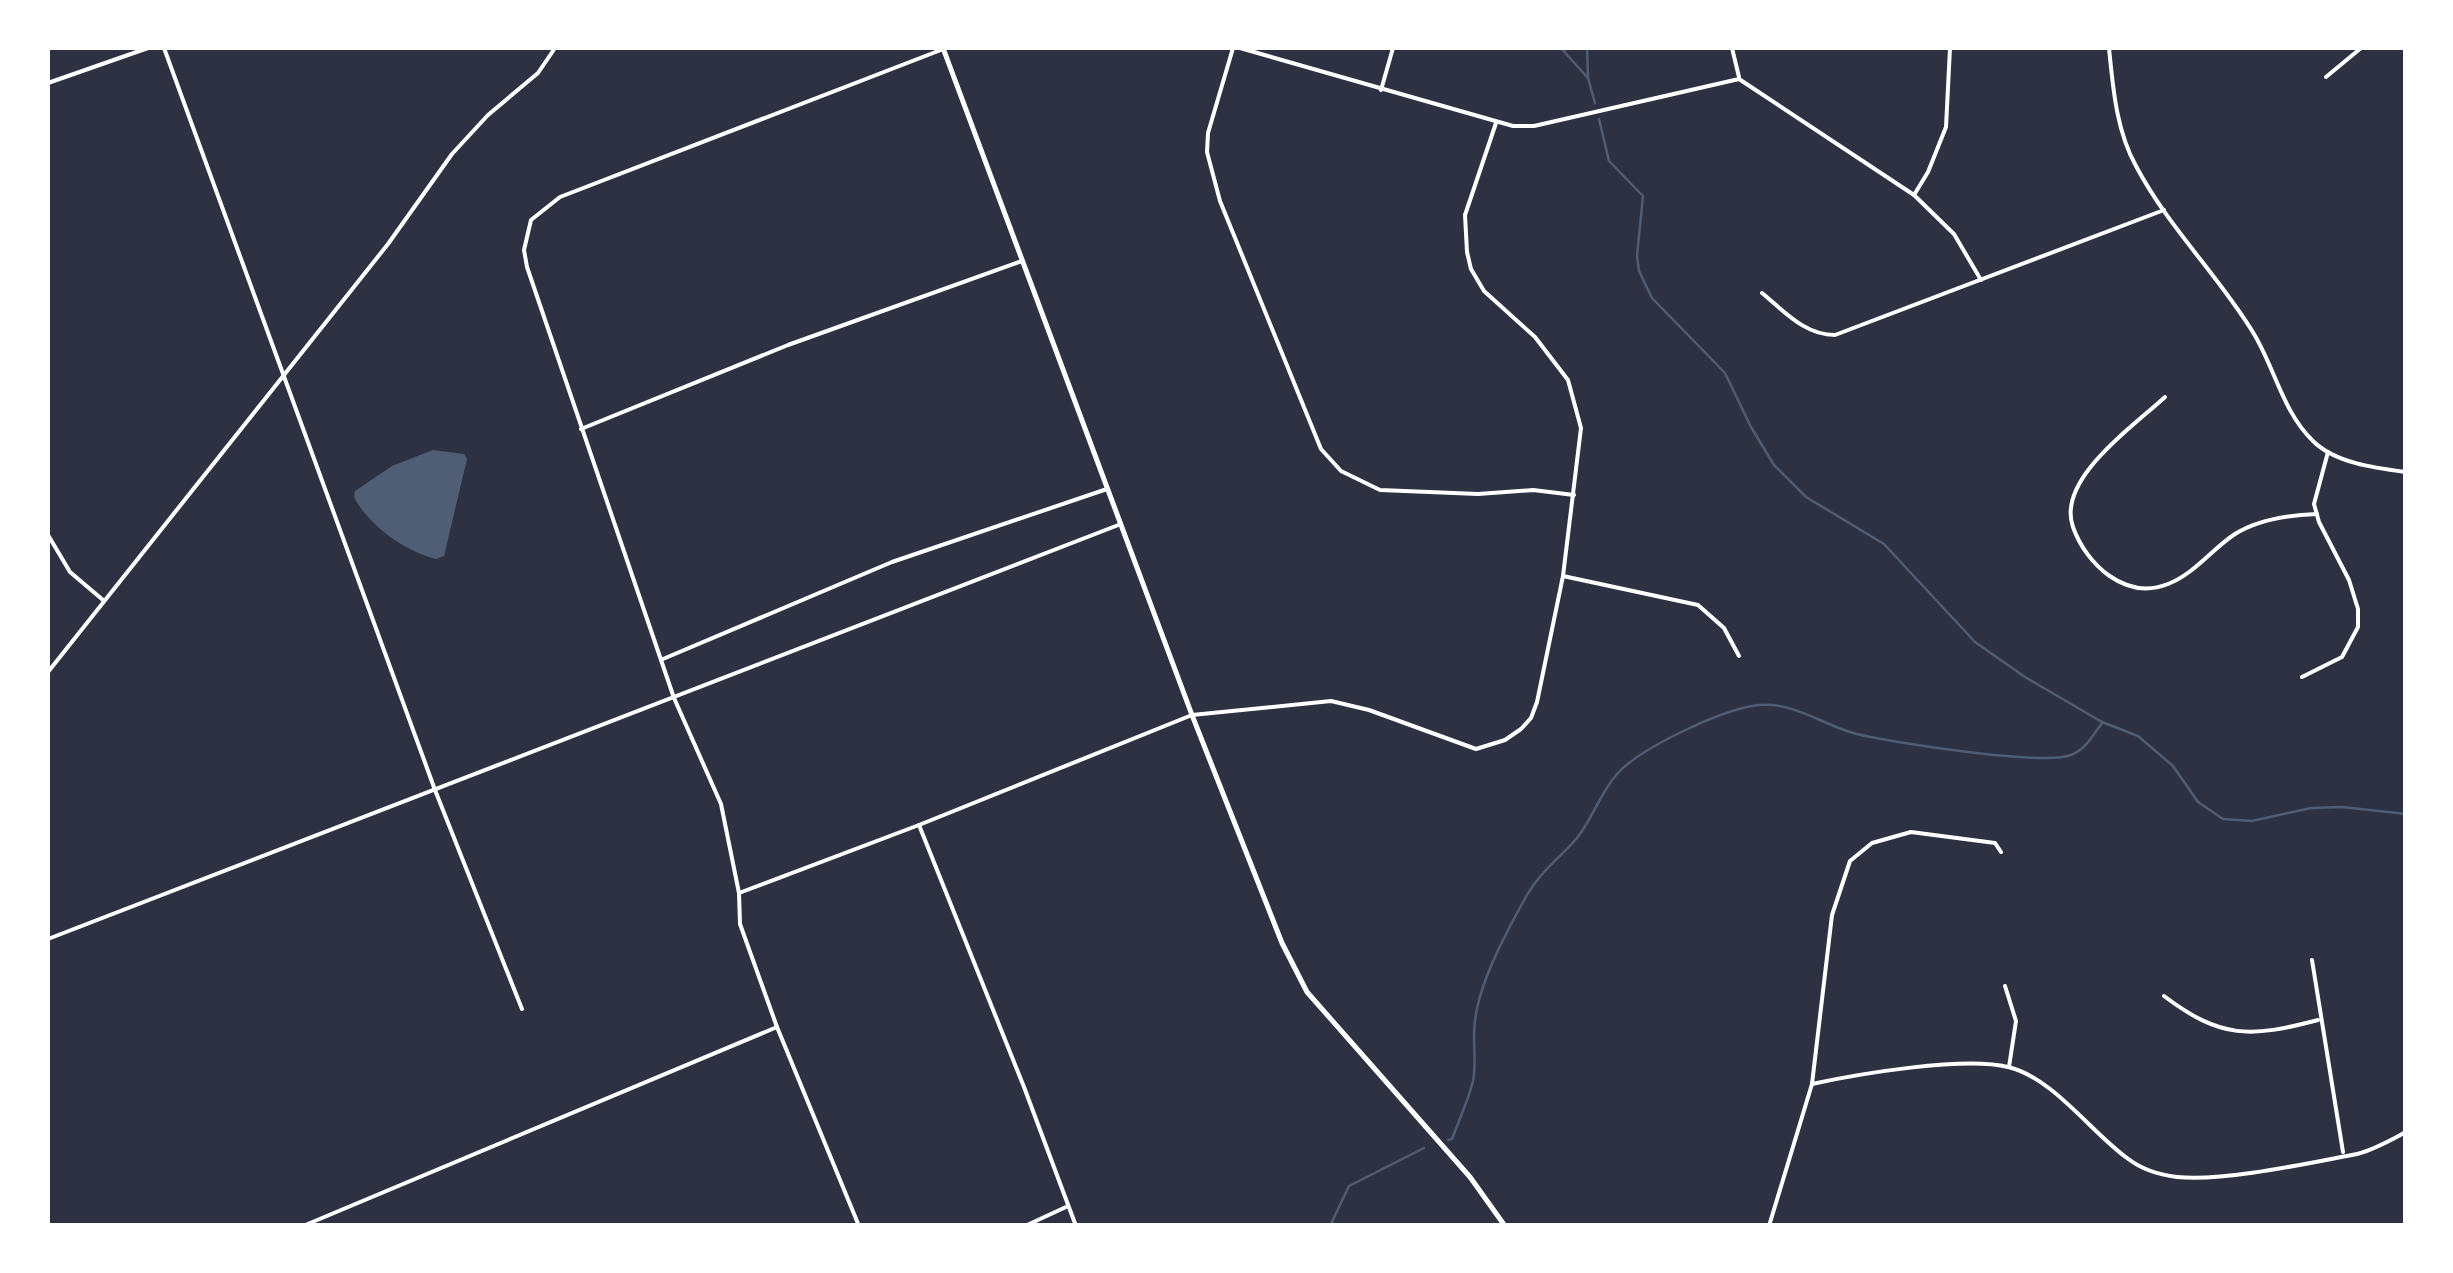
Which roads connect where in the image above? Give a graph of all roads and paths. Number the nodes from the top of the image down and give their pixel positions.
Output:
1 (148, 48) edge
2 (164, 48) edge
3 (555, 48) edge
4 (944, 48) edge
5 (1237, 48) edge
6 (1393, 48) edge
7 (1732, 48) edge
8 (1950, 48) edge
9 (2109, 48) edge
10 (2361, 48) edge
11 (2326, 77) dead end
12 (1739, 79) junction
13 (48, 83) edge
14 (1381, 90) junction
15 (1496, 123) junction
16 (1914, 194) junction
17 (2164, 210) junction
18 (1022, 261) junction
19 (1981, 280) junction
20 (1762, 293) dead end
21 (284, 375) junction
22 (2166, 397) dead end
23 (580, 429) junction
24 (2328, 452) junction
25 (2406, 472) edge
26 (1106, 489) junction
27 (1574, 495) junction
28 (2316, 514) junction
29 (1121, 524) junction
30 (48, 535) edge
31 (1563, 576) junction
32 (104, 600) junction
33 (1739, 656) dead end
34 (662, 659) junction
35 (48, 672) edge
36 (2302, 677) dead end
37 (674, 698) junction
38 (1192, 715) junction
39 (435, 790) junction
40 (920, 824) junction
41 (2001, 852) dead end
42 (739, 893) junction
43 (48, 939) edge
44 (2312, 960) dead end
45 (2005, 986) dead end
46 (2164, 996) dead end
47 (522, 1009) dead end
48 (2320, 1020) junction
49 (777, 1027) junction
50 (2010, 1067) junction
51 (1812, 1084) junction
52 (2406, 1132) edge
53 (2343, 1154) junction
54 (1068, 1206) junction
55 (304, 1226) edge
56 (859, 1226) edge
57 (1025, 1226) edge
58 (1076, 1226) edge
59 (1506, 1226) edge
60 (1769, 1226) edge

1 - 13 street
2 - 21 street
3 - 21 street
4 - 18 street
4 - 23 street
5 - 14 street
5 - 27 street
6 - 14 street
7 - 12 street
8 - 16 street
9 - 17 street
10 - 11 street
12 - 15 street
12 - 16 street
14 - 15 street
15 - 27 street
16 - 19 street
17 - 19 street
17 - 24 street
18 - 23 street
18 - 26 street
19 - 20 street
21 - 32 street
21 - 39 street
22 - 28 street
23 - 34 street
24 - 25 street
24 - 28 street
26 - 29 street
26 - 34 street
27 - 31 street
28 - 36 street
29 - 37 street
29 - 38 street
30 - 32 street
31 - 33 street
31 - 38 street
32 - 35 street
34 - 37 street
37 - 39 street
37 - 42 street
38 - 40 street
38 - 59 street
39 - 43 street
39 - 47 street
40 - 42 street
40 - 54 street
41 - 51 street
42 - 49 street
44 - 48 street
45 - 50 street
46 - 48 street
48 - 53 street
49 - 55 street
49 - 56 street
50 - 51 street
50 - 53 street
51 - 60 street
52 - 53 street
54 - 57 street
54 - 58 street

